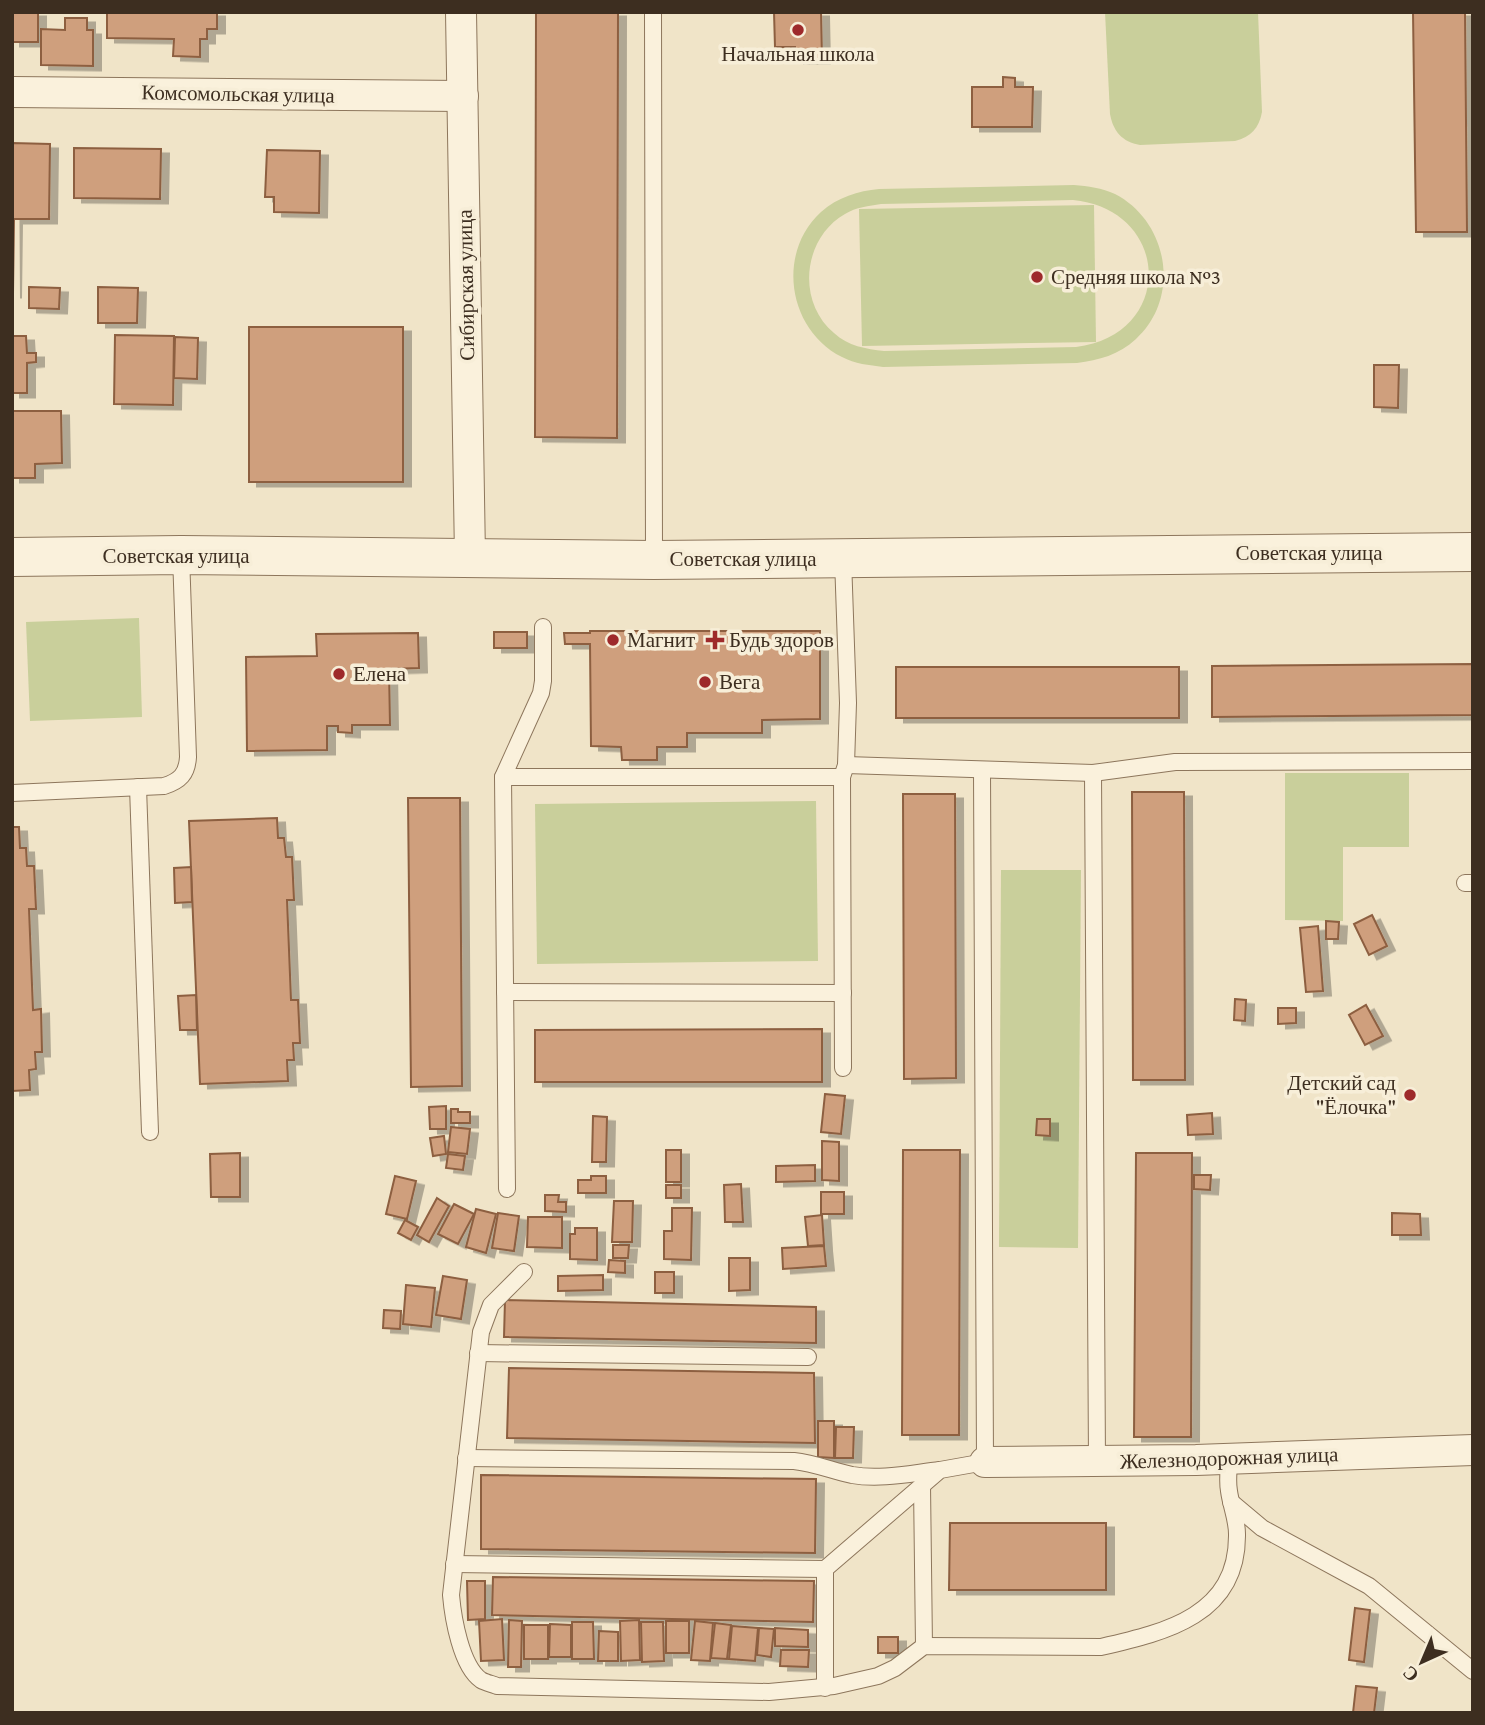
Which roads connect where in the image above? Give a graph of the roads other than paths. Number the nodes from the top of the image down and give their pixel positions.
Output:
1 (461, 12) edge
2 (653, 12) edge
3 (12, 92) edge
4 (463, 96) junction
5 (1473, 552) edge
6 (181, 555) junction
7 (12, 557) edge
8 (470, 557) junction
9 (843, 559) junction
10 (654, 560) junction
11 (543, 627) dead end
12 (1473, 761) edge
13 (982, 770) junction
14 (844, 771) junction
15 (1093, 773) junction
16 (503, 777) junction
17 (138, 787) junction
18 (12, 793) edge
19 (505, 992) junction
20 (843, 993) junction
21 (843, 1068) dead end
22 (150, 1132) dead end
23 (507, 1189) dead end
24 (524, 1272) dead end
25 (478, 1353) junction
26 (808, 1357) dead end
27 (1473, 1450) edge
28 (466, 1458) junction
29 (1229, 1459) junction
30 (985, 1462) junction
31 (1097, 1462) junction
32 (940, 1470) junction
33 (922, 1485) junction
34 (1231, 1502) junction
35 (454, 1564) junction
36 (825, 1569) junction
37 (924, 1646) junction
38 (1473, 1671) edge
39 (825, 1688) junction

1 - 4 street, Сибирская улица
2 - 10 lane
3 - 4 street, Комсомольская улица
4 - 8 street, Сибирская улица
5 - 9 street, Советская улица
6 - 7 street, Советская улица
6 - 8 street, Советская улица
6 - 17 lane
8 - 10 street, Советская улица
9 - 10 street, Советская улица
9 - 14 lane
11 - 16 lane
12 - 15 lane
13 - 14 lane
13 - 15 lane
13 - 30 lane
14 - 16 lane
14 - 20 lane
15 - 31 lane
16 - 19 lane
17 - 18 lane
17 - 22 lane
19 - 20 lane
19 - 23 lane
20 - 21 lane
24 - 25 lane
25 - 26 lane
25 - 28 lane
27 - 29 street, Железнодорожная улица
28 - 32 lane
28 - 35 lane
29 - 31 street, Железнодорожная улица
29 - 34 lane
30 - 31 street, Железнодорожная улица
30 - 32 lane
32 - 33 lane
33 - 36 lane
33 - 37 lane
34 - 37 lane
34 - 38 lane
35 - 36 lane
35 - 39 lane
36 - 39 lane
37 - 39 lane

